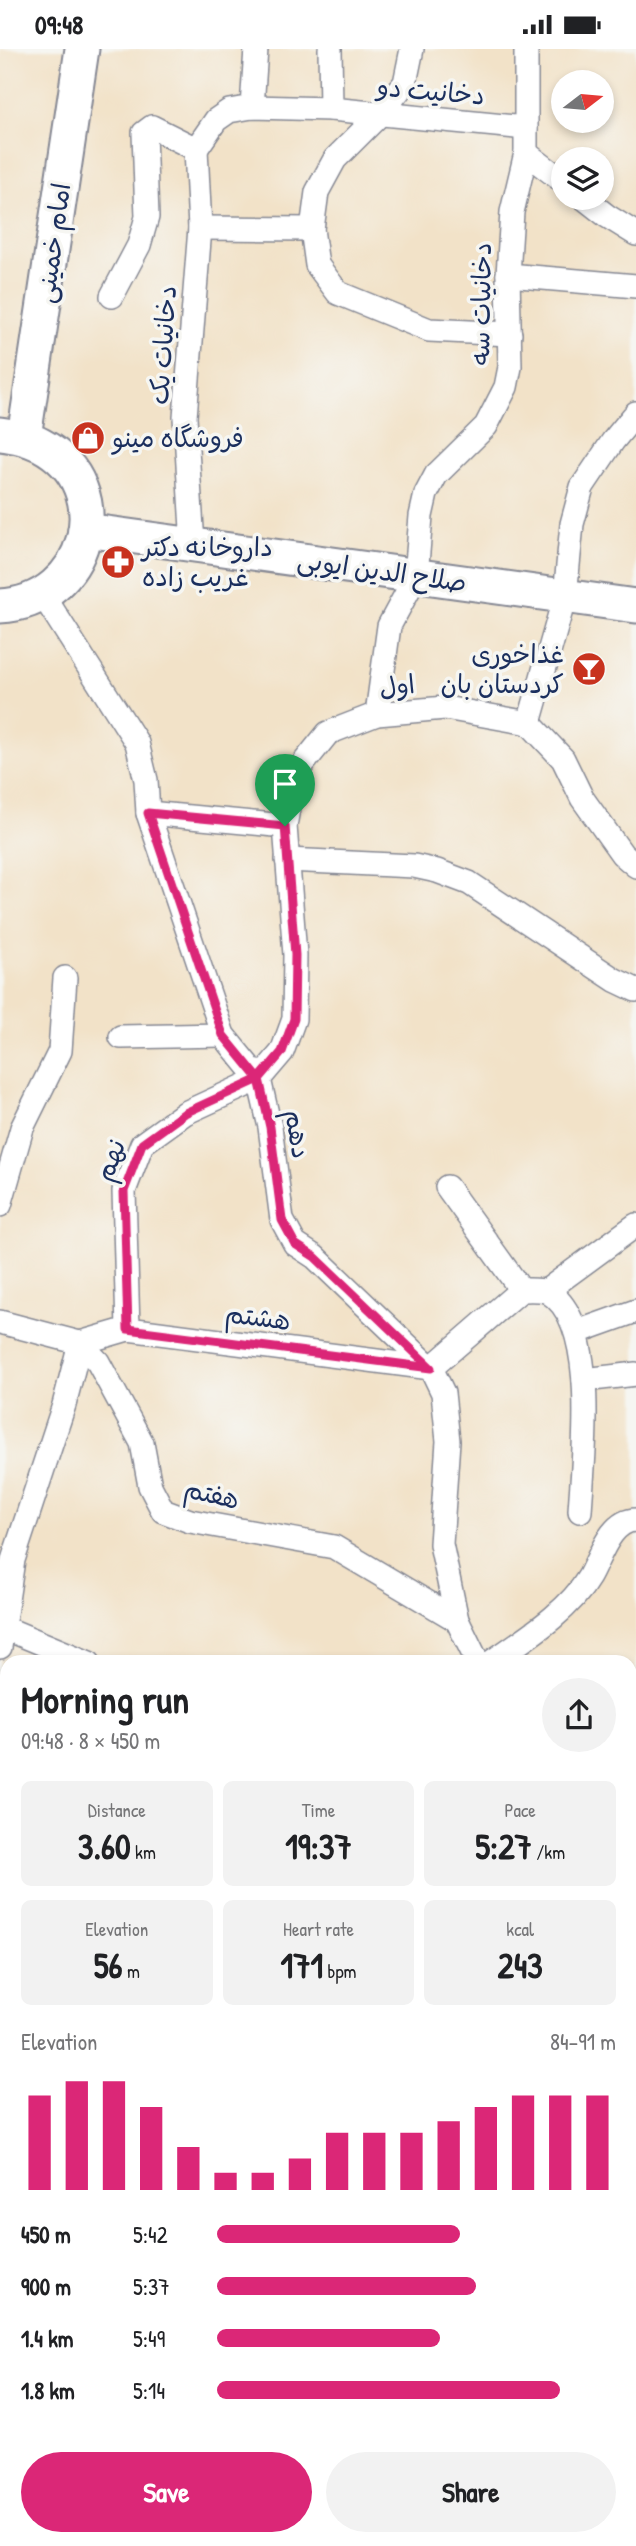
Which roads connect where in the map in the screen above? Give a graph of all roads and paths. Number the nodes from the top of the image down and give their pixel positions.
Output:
1 (82, 49) edge
2 (256, 49) edge
3 (330, 49) edge
4 (412, 49) edge
5 (526, 49) edge
6 (252, 107) junction
7 (331, 109) junction
8 (379, 115) junction
9 (526, 128) junction
10 (196, 149) junction
11 (526, 153) junction
12 (551, 172) edge
13 (599, 210) edge
14 (200, 227) junction
15 (312, 229) junction
16 (636, 234) edge
17 (508, 275) junction
18 (636, 286) edge
19 (112, 296) dead end
20 (510, 334) junction
21 (636, 413) edge
22 (12, 436) edge
23 (85, 530) junction
24 (193, 545) junction
25 (416, 576) junction
26 (43, 595) junction
27 (565, 596) junction
28 (636, 606) edge
29 (1, 610) edge
30 (377, 715) junction
31 (529, 723) junction
32 (148, 813) junction
33 (285, 826) junction
34 (287, 860) junction
35 (636, 866) edge
36 (65, 978) dead end
37 (636, 990) edge
38 (223, 1035) junction
39 (121, 1037) dead end
40 (259, 1079) junction
41 (447, 1187) dead end
42 (0, 1205) edge
43 (636, 1226) edge
44 (521, 1290) junction
45 (546, 1291) junction
46 (636, 1311) edge
47 (0, 1322) edge
48 (128, 1329) junction
49 (578, 1332) junction
50 (79, 1343) junction
51 (431, 1368) junction
52 (636, 1374) edge
53 (584, 1380) junction
54 (580, 1511) dead end
55 (636, 1520) edge
56 (457, 1620) junction
57 (1, 1634) edge
58 (65, 1655) edge
59 (474, 1655) edge
60 (502, 1655) edge

1 - 22 main road, امام خمینی
2 - 6 street
3 - 7 street
4 - 8 street
5 - 9 street, دخانیات سه
6 - 7 street, دخانیت دو
6 - 10 street, دخانیت دو
7 - 8 street, دخانیت دو
8 - 9 street, دخانیت دو
8 - 15 street
9 - 11 street, دخانیات سه
10 - 14 street, دخانیات یک
10 - 19 street
11 - 12 street
11 - 17 street, دخانیات سه
13 - 16 street
14 - 15 street
14 - 24 street, دخانیات یک
15 - 20 street
17 - 18 street
17 - 20 street, دخانیات سه
20 - 25 street, دخانیات سه
21 - 27 street
22 - 23 main road
23 - 24 main road, صلاح الدین ایوبی
23 - 26 main road
24 - 25 main road, صلاح الدین ایوبی
25 - 27 main road, صلاح الدین ایوبی
25 - 30 street, دخانیات سه
26 - 29 main road
26 - 32 street, دهم
27 - 28 main road, صلاح الدین ایوبی
27 - 31 street
30 - 31 street, اول
30 - 33 street, اول
31 - 35 street
32 - 33 street
32 - 38 street, دهم
33 - 34 street, اول
34 - 37 street
34 - 40 street, اول
36 - 42 street
38 - 39 street
38 - 40 street, دهم
40 - 48 street, نهم
40 - 51 street, دهم
41 - 44 street
43 - 45 street
44 - 45 street
44 - 51 street
45 - 49 street
46 - 49 street
47 - 50 street
48 - 50 street, هشتم
48 - 51 street, هشتم
49 - 53 street
50 - 56 street, هفتم
50 - 57 street
51 - 56 street, دهم
52 - 53 street
53 - 54 street
55 - 60 street
56 - 59 street, دهم
57 - 58 street

